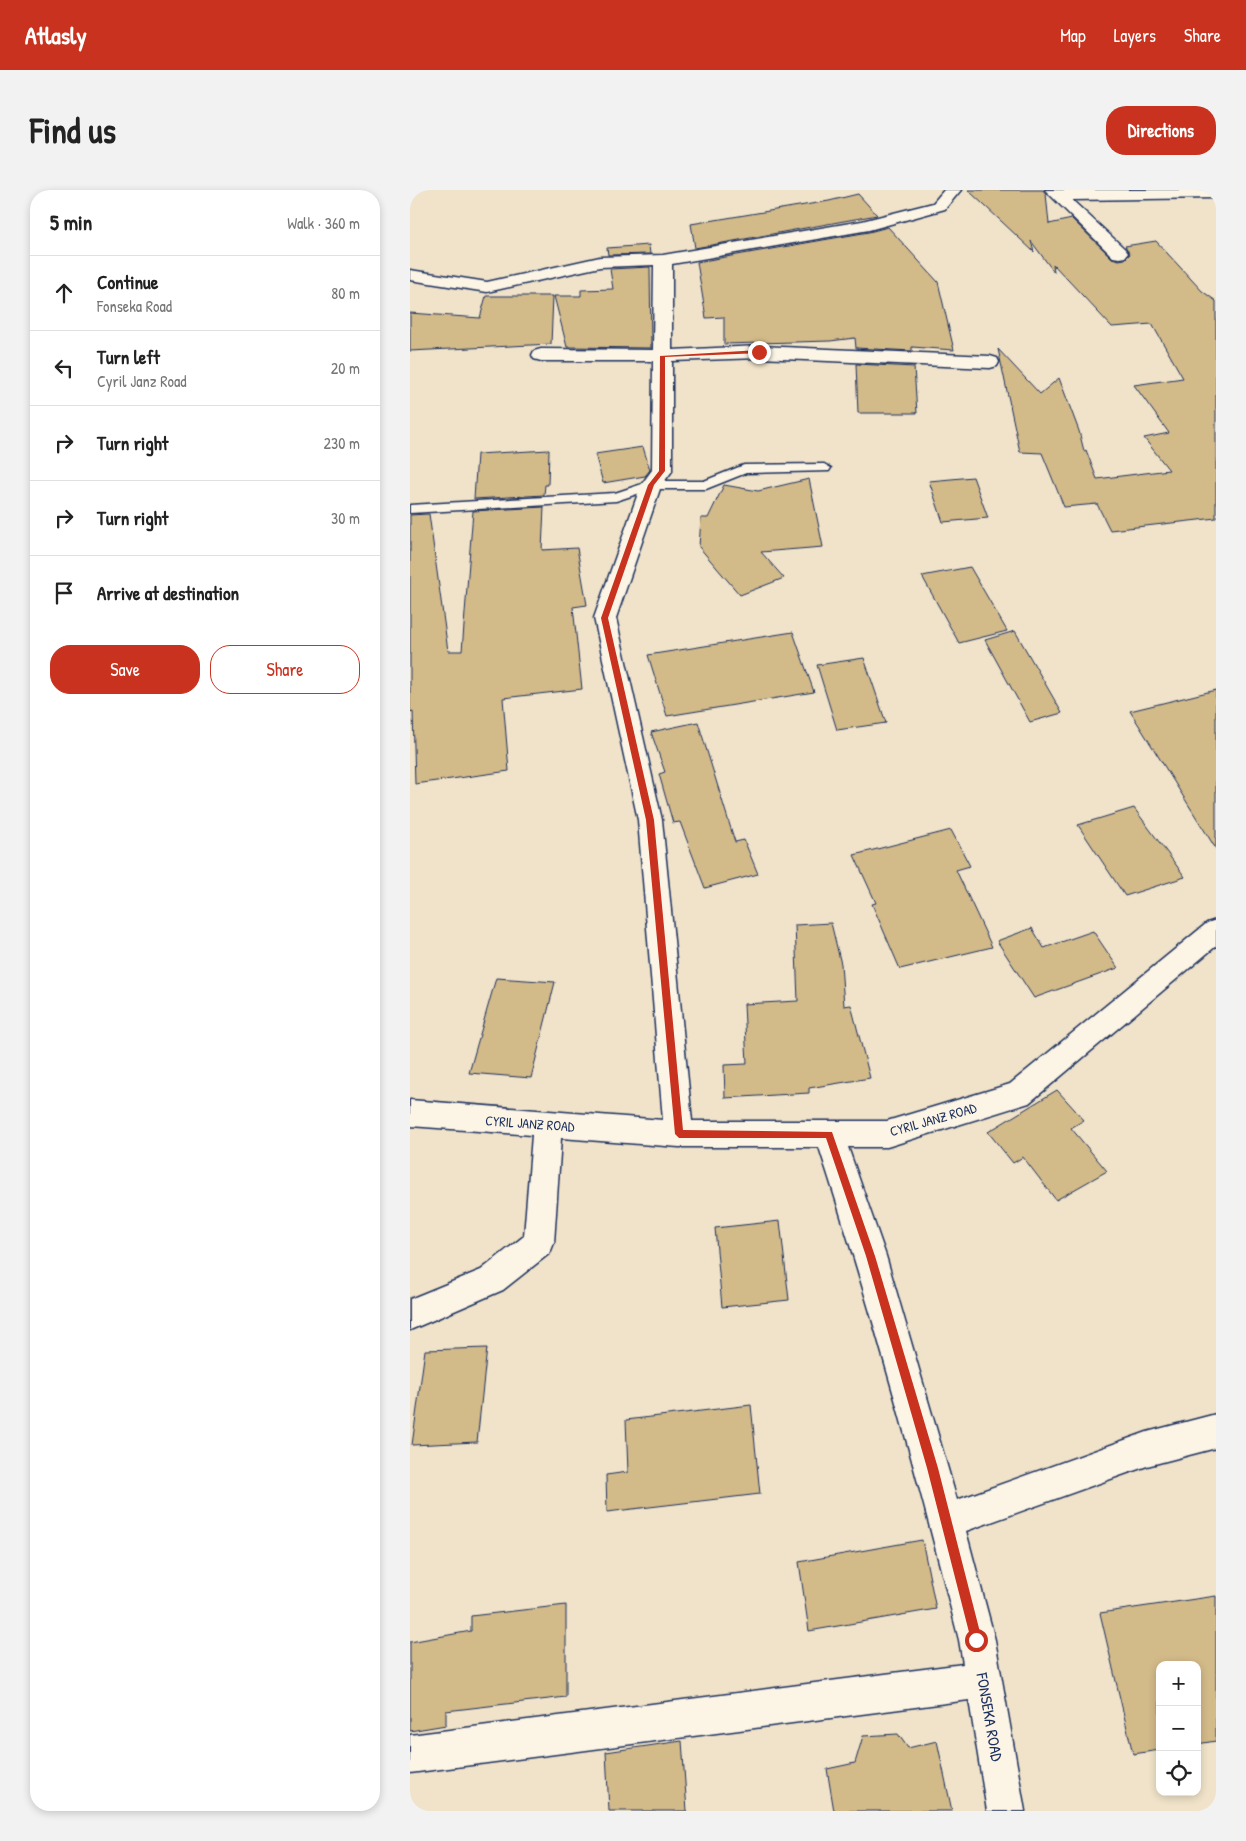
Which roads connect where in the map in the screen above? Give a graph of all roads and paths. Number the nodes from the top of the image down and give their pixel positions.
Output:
1 (953, 190) edge
2 (1055, 192) edge
3 (1216, 194) edge
4 (1119, 253) dead end
5 (663, 260) junction
6 (410, 275) edge
7 (541, 355) dead end
8 (662, 356) junction
9 (990, 362) dead end
10 (824, 468) dead end
11 (651, 485) junction
12 (410, 509) edge
13 (1216, 932) edge
14 (410, 1113) edge
15 (547, 1124) junction
16 (679, 1134) junction
17 (829, 1134) junction
18 (410, 1315) edge
19 (1216, 1431) edge
20 (946, 1521) junction
21 (983, 1680) junction
22 (410, 1754) edge
23 (1006, 1811) edge

1 - 5 street
2 - 3 street
2 - 4 street
5 - 6 street
5 - 8 street
7 - 8 street
8 - 9 street
8 - 11 street
10 - 11 lane
11 - 12 lane
11 - 16 street
13 - 17 street, CYRIL JANZ ROAD
14 - 15 street, CYRIL JANZ ROAD
15 - 16 street, CYRIL JANZ ROAD
15 - 18 street
16 - 17 street, CYRIL JANZ ROAD
17 - 20 street, FONSEKA ROAD
19 - 20 street
20 - 21 street, FONSEKA ROAD
21 - 22 street
21 - 23 street, FONSEKA ROAD

